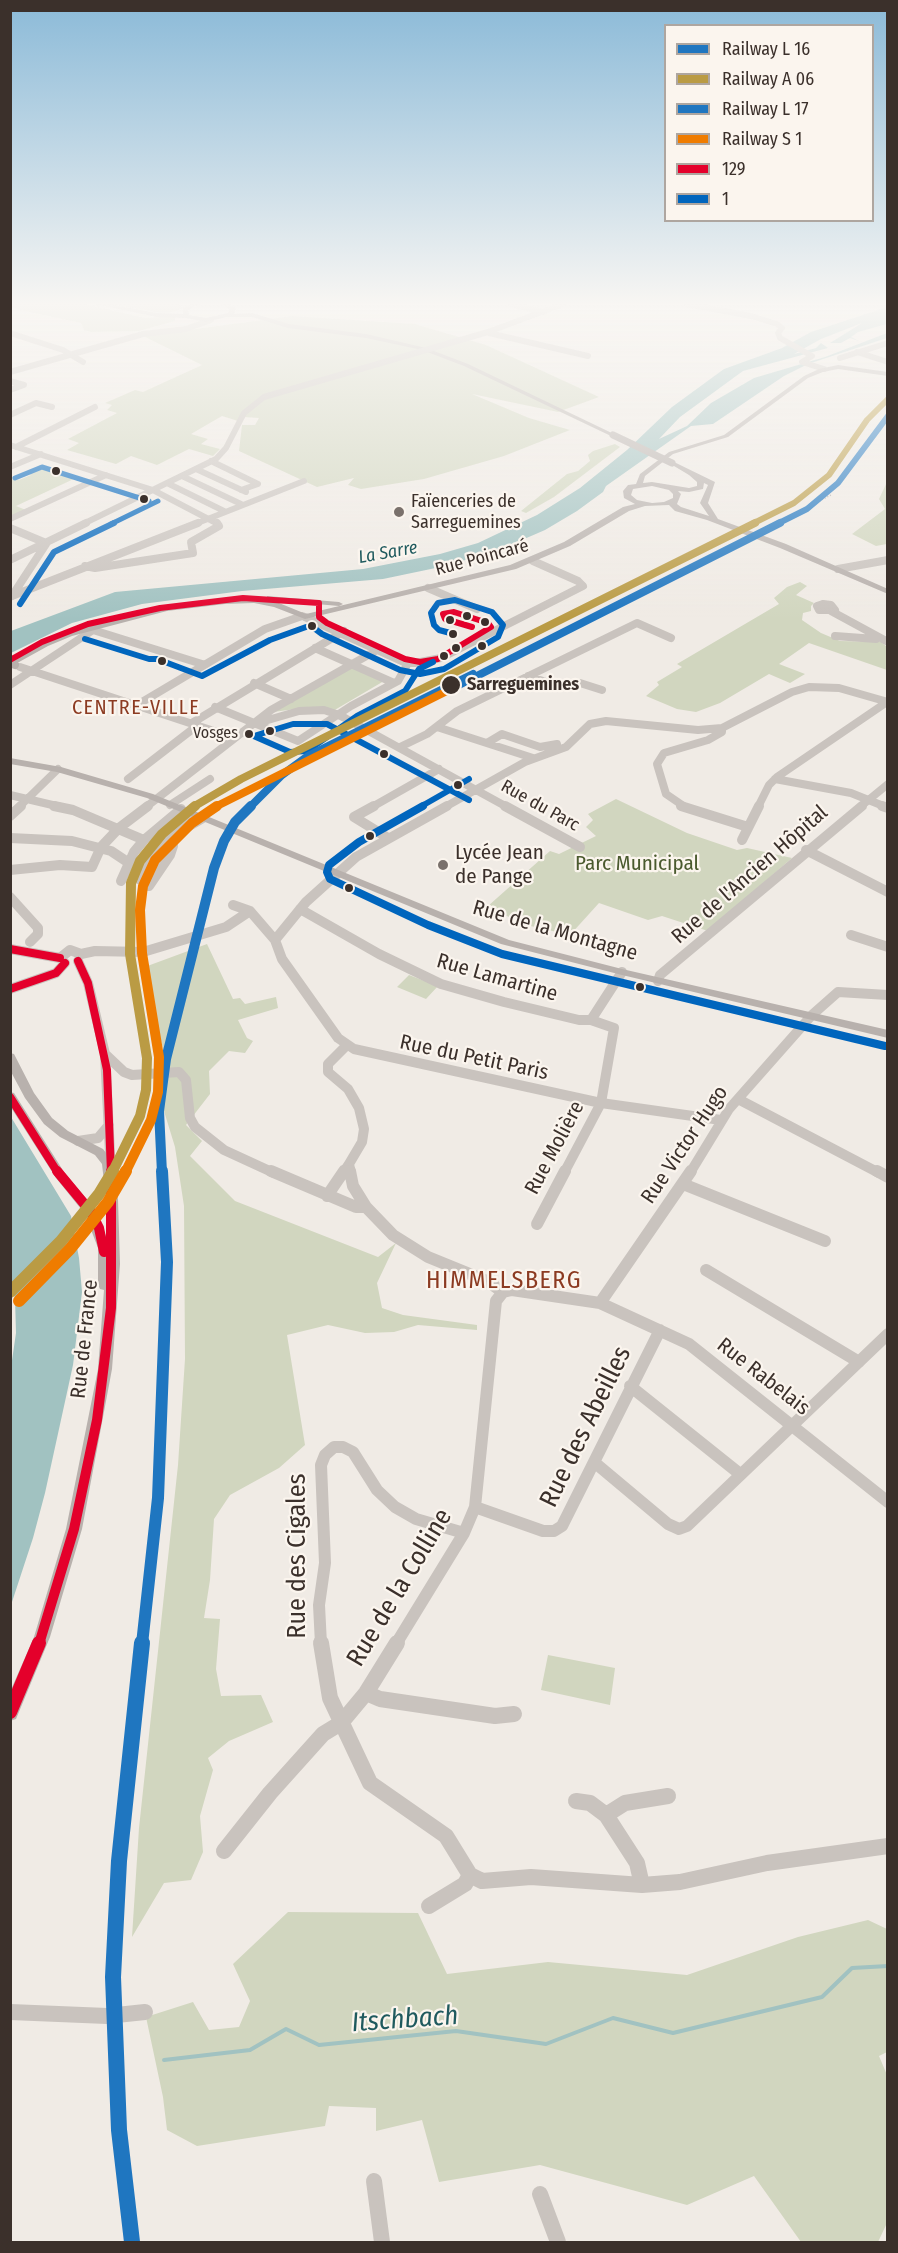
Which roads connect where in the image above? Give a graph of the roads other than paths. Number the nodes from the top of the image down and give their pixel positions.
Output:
1 (24, 409) edge
2 (91, 409) edge
3 (248, 409) edge
4 (560, 409) edge
5 (763, 409) edge
6 (10, 415) edge
7 (13, 446) edge
8 (41, 454) junction
9 (211, 461) junction
10 (10, 467) edge
11 (680, 467) junction
12 (196, 469) junction
13 (646, 473) junction
14 (106, 475) junction
15 (182, 476) junction
16 (703, 477) junction
17 (304, 481) dead end
18 (167, 483) junction
19 (657, 484) junction
20 (639, 485) junction
21 (671, 488) junction
22 (153, 490) junction
23 (241, 490) junction
24 (257, 498) junction
25 (629, 498) junction
26 (675, 499) junction
27 (241, 504) junction
28 (644, 504) junction
29 (657, 505) junction
30 (224, 511) junction
31 (207, 517) junction
32 (608, 518) junction
33 (710, 518) junction
34 (10, 519) edge
35 (729, 525) junction
36 (10, 528) edge
37 (46, 543) junction
38 (14, 555) edge
39 (10, 560) edge
40 (888, 560) edge
41 (533, 561) junction
42 (86, 566) junction
43 (838, 569) junction
44 (428, 588) junction
45 (888, 592) edge
46 (11, 596) edge
47 (313, 605) junction
48 (477, 609) dead end
49 (831, 611) dead end
50 (300, 615) junction
51 (109, 621) junction
52 (92, 629) junction
53 (342, 632) junction
54 (835, 636) dead end
55 (671, 638) dead end
56 (880, 638) junction
57 (128, 640) junction
58 (888, 642) edge
59 (315, 648) junction
60 (377, 648) junction
61 (40, 660) dead end
62 (420, 662) junction
63 (408, 663) junction
64 (13, 664) edge
65 (202, 664) junction
66 (352, 665) junction
67 (32, 669) junction
68 (528, 676) junction
69 (254, 683) junction
70 (394, 683) junction
71 (10, 685) edge
72 (602, 690) dead end
73 (291, 699) junction
74 (887, 702) edge
75 (137, 705) junction
76 (214, 707) junction
77 (254, 723) junction
78 (195, 724) junction
79 (437, 727) junction
80 (722, 728) junction
81 (235, 738) junction
82 (487, 743) junction
83 (557, 744) dead end
84 (400, 747) junction
85 (533, 758) junction
86 (10, 761) edge
87 (58, 769) junction
88 (439, 769) junction
89 (210, 779) dead end
90 (775, 779) junction
91 (123, 784) junction
92 (888, 784) edge
93 (475, 789) junction
94 (10, 795) edge
95 (28, 799) junction
96 (868, 799) junction
97 (157, 800) junction
98 (170, 805) junction
99 (888, 808) edge
100 (186, 811) junction
101 (10, 816) edge
102 (203, 818) junction
103 (748, 827) junction
104 (119, 828) junction
105 (171, 835) junction
106 (10, 838) edge
107 (388, 838) junction
108 (144, 840) junction
109 (742, 840) dead end
110 (101, 847) junction
111 (580, 847) dead end
112 (806, 850) junction
113 (129, 862) junction
114 (10, 870) edge
115 (339, 872) junction
116 (139, 879) dead end
117 (121, 881) dead end
118 (149, 886) dead end
119 (888, 892) edge
120 (10, 897) edge
121 (233, 905) dead end
122 (300, 909) junction
123 (250, 911) junction
124 (852, 935) dead end
125 (275, 940) junction
126 (888, 947) edge
127 (25, 948) junction
128 (10, 949) edge
129 (79, 958) junction
130 (63, 960) junction
131 (622, 972) junction
132 (658, 981) junction
133 (10, 989) edge
134 (888, 995) edge
135 (812, 1016) junction
136 (591, 1020) junction
137 (888, 1034) edge
138 (346, 1046) junction
139 (105, 1054) junction
140 (10, 1057) edge
141 (10, 1085) edge
142 (10, 1096) edge
143 (738, 1099) junction
144 (601, 1103) junction
145 (721, 1120) junction
146 (110, 1125) junction
147 (78, 1142) junction
148 (350, 1164) junction
149 (888, 1177) edge
150 (111, 1182) junction
151 (335, 1184) junction
152 (683, 1184) junction
153 (353, 1186) junction
154 (327, 1196) junction
155 (366, 1207) junction
156 (537, 1224) dead end
157 (825, 1241) dead end
158 (104, 1248) junction
159 (706, 1270) dead end
160 (503, 1292) junction
161 (600, 1303) junction
162 (660, 1330) junction
163 (888, 1334) edge
164 (859, 1362) junction
165 (106, 1364) junction
166 (630, 1386) junction
167 (794, 1426) junction
168 (594, 1462) junction
169 (740, 1474) junction
170 (888, 1502) edge
171 (475, 1507) junction
172 (464, 1533) junction
173 (366, 1693) junction
174 (10, 1713) edge
175 (514, 1714) dead end
176 (342, 1723) junction
177 (668, 1796) dead end
178 (576, 1801) dead end
179 (606, 1815) junction
180 (888, 1846) edge
181 (224, 1851) dead end
182 (470, 1875) junction
183 (642, 1885) junction
184 (429, 1906) dead end
185 (10, 2012) edge
186 (145, 2012) dead end
187 (374, 2181) dead end
188 (540, 2194) dead end
189 (382, 2242) edge
190 (558, 2242) edge

1 - 6 street
2 - 7 street
3 - 9 street, bridge
4 - 11 main road, bridge
5 - 13 main road
7 - 8 street
8 - 10 street
8 - 14 street
9 - 12 street
9 - 23 street
11 - 16 main road
11 - 21 main road
12 - 15 street
12 - 23 street
13 - 19 main road
13 - 20 main road
14 - 22 street
14 - 34 street
15 - 18 street
15 - 27 street
16 - 26 main road
16 - 35 main road
17 - 24 street
18 - 22 street
18 - 30 street
19 - 20 main road
19 - 21 main road
20 - 25 main road, Rue Poincaré
21 - 26 main road
22 - 31 street
22 - 37 street
23 - 24 street
24 - 27 street
25 - 28 main road
25 - 32 main road, Rue Poincaré
26 - 29 main road
26 - 33 main road
27 - 30 street
28 - 29 main road
28 - 32 main road, Rue Poincaré
29 - 33 main road
30 - 31 street
31 - 42 street
31 - 42 street
32 - 41 main road, Rue Poincaré
33 - 35 main road
35 - 43 main road
36 - 37 street
37 - 38 street
37 - 46 street
38 - 39 street
40 - 43 street
41 - 44 main road, Rue Poincaré
41 - 62 street
42 - 46 street
43 - 45 main road
44 - 47 main road, Rue Poincaré
44 - 48 street
47 - 50 main road, Rue Poincaré
47 - 50 main road
47 - 51 main road
47 - 53 street
49 - 56 street
50 - 51 main road
50 - 53 street
50 - 65 street
51 - 52 main road
51 - 57 street
51 - 64 main road
52 - 57 street
52 - 64 main road
52 - 67 street
53 - 59 street
53 - 60 street
54 - 56 street
55 - 68 street
56 - 58 street
57 - 65 street
59 - 66 street
59 - 69 street
60 - 62 street
60 - 63 street
60 - 66 street
61 - 67 street
62 - 63 street
63 - 70 street
64 - 67 street
65 - 75 street
66 - 70 street
66 - 73 street
67 - 71 street
67 - 75 street
68 - 72 street
68 - 79 street
69 - 73 street
69 - 76 street
70 - 77 street
73 - 77 street
74 - 80 street
74 - 90 street
75 - 78 street
76 - 77 street
76 - 78 street
77 - 81 street
77 - 84 street, Rue du Parc
78 - 81 street
78 - 91 street
79 - 82 street
79 - 84 street
80 - 85 street
80 - 103 street
81 - 97 street
82 - 83 street
82 - 85 street
84 - 88 street, Rue du Parc
85 - 93 street
86 - 87 main road, Rue de la Montagne
87 - 91 main road, Rue de la Montagne
87 - 95 street
88 - 93 street, Rue du Parc
88 - 107 street
89 - 98 street
90 - 96 street
90 - 103 street
91 - 97 main road, Rue de la Montagne
92 - 96 street, Rue de l'Ancien Hôpital
93 - 107 street
93 - 111 street, Rue du Parc
94 - 95 street
95 - 101 street
95 - 104 street
96 - 99 street
96 - 112 street, Rue de l'Ancien Hôpital
97 - 98 main road, Rue de la Montagne
97 - 104 street
98 - 100 main road, Rue de la Montagne
100 - 102 main road, Rue de la Montagne
100 - 105 street
100 - 108 street
102 - 105 street
102 - 115 main road, Rue de la Montagne
103 - 109 street
104 - 108 street
104 - 110 street
105 - 116 street
105 - 118 street
106 - 110 street
107 - 115 street
108 - 113 street
110 - 113 street
110 - 114 street
112 - 119 street
112 - 132 street, Rue de l'Ancien Hôpital
113 - 117 street
115 - 122 street
115 - 131 main road, Rue de la Montagne
120 - 127 street
121 - 123 street
122 - 125 street
122 - 136 street, Rue Lamartine
123 - 125 street
123 - 129 street
124 - 126 street
125 - 138 street
127 - 128 street
127 - 130 street
129 - 130 street
129 - 139 street, Rue de France
130 - 133 street
131 - 132 main road, Rue de la Montagne
131 - 136 street
132 - 135 main road, Rue de la Montagne
134 - 135 street, Rue Victor Hugo
135 - 137 main road, Rue de la Montagne
135 - 143 street, Rue Victor Hugo
136 - 144 street, Rue Molière
138 - 144 street, Rue du Petit Paris
138 - 148 street
139 - 146 street, Rue de France
139 - 154 street
140 - 147 main road
141 - 158 main road
142 - 158 main road
143 - 145 street, Rue Victor Hugo
143 - 149 street
144 - 145 street, Rue du Petit Paris
144 - 156 street, Rue Molière
145 - 152 street, Rue Victor Hugo
146 - 147 street
146 - 150 street, Rue de France
147 - 150 main road
148 - 151 street
148 - 153 street
150 - 165 main road, Rue de France
151 - 153 street
151 - 154 street
152 - 157 street
152 - 161 street, Rue Victor Hugo
153 - 155 street
154 - 155 street
155 - 160 street
158 - 165 main road
159 - 164 street
160 - 161 street, Rue Rabelais
160 - 171 street, Rue de la Colline
161 - 162 street, Rue Rabelais
162 - 166 street, Rue des Abeilles
162 - 167 street, Rue Rabelais
163 - 164 street
164 - 167 street
165 - 174 main road, Rue de France
166 - 168 street, Rue des Abeilles
166 - 169 street
167 - 169 street
167 - 170 street, Rue Rabelais
168 - 169 street
168 - 171 street, Rue des Abeilles
171 - 172 street, Rue de la Colline
172 - 173 street, Rue de la Colline
172 - 176 street, Rue des Cigales
173 - 175 street
173 - 176 street, Rue de la Colline
176 - 181 street, Rue de la Colline
176 - 182 street
177 - 179 street
178 - 179 street
179 - 183 street
180 - 183 street
182 - 183 street
182 - 184 street
185 - 186 street
187 - 189 street
188 - 190 street

